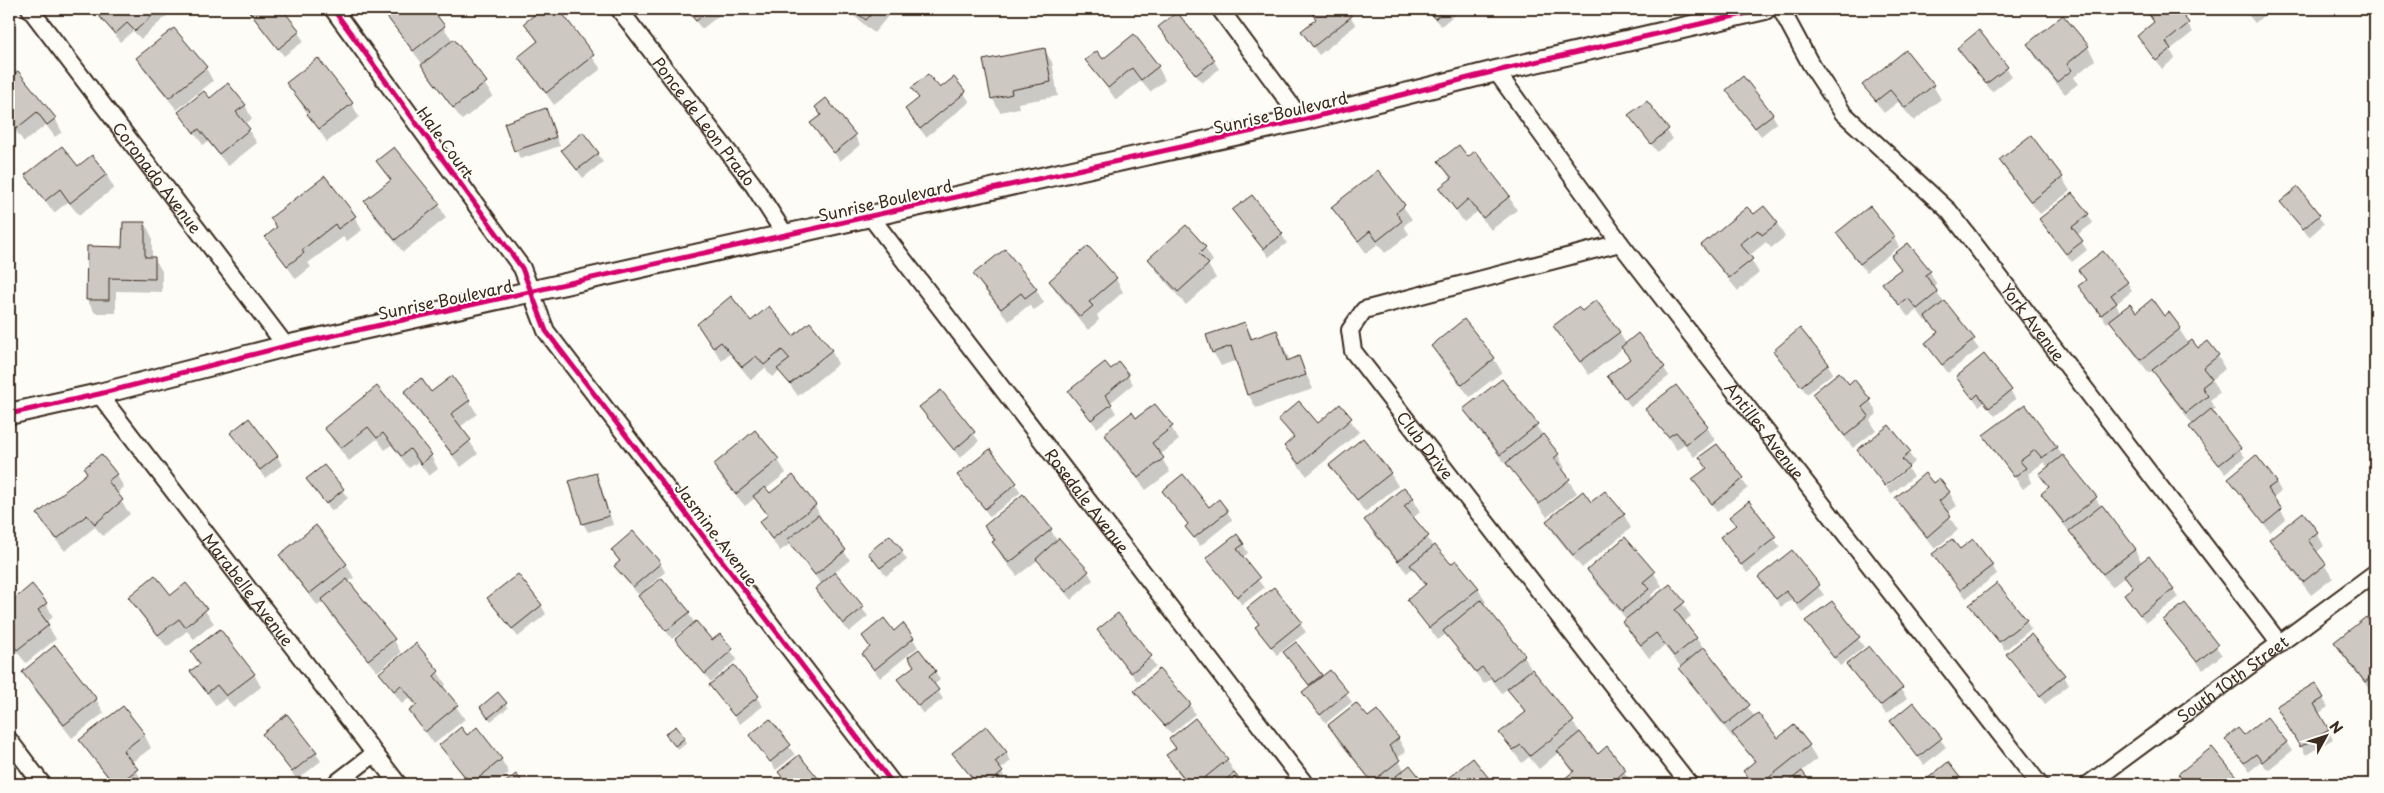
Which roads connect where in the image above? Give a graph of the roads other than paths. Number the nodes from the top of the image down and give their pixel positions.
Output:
1 (333, 9) edge
2 (619, 9) edge
3 (1220, 9) edge
4 (1765, 9) edge
5 (1780, 9) edge
6 (34, 10) edge
7 (1496, 71) junction
8 (1302, 120) junction
9 (870, 216) junction
10 (786, 236) junction
11 (1620, 243) junction
12 (533, 292) junction
13 (286, 346) junction
14 (99, 394) junction
15 (9, 414) edge
16 (2375, 573) edge
17 (2280, 644) junction
18 (9, 740) edge
19 (374, 754) junction
20 (42, 784) edge
21 (335, 784) edge
22 (398, 784) edge
23 (893, 784) edge
24 (1305, 784) edge
25 (1689, 784) edge
26 (2039, 784) edge
27 (2089, 784) edge

1 - 12 street, Hale Court
2 - 10 street, Ponce de Leon Prado
3 - 8 street
4 - 7 street, Sunrise Boulevard
5 - 17 street, York Avenue
6 - 13 street, Coronado Avenue
7 - 8 street, Sunrise Boulevard
7 - 11 street, Antilles Avenue
8 - 9 street, Sunrise Boulevard
9 - 10 street, Sunrise Boulevard
9 - 24 street, Rosedale Avenue
10 - 12 street, Sunrise Boulevard
11 - 25 street, Club Drive
11 - 26 street, Antilles Avenue
12 - 13 street, Sunrise Boulevard
12 - 23 street, Jasmine Avenue
13 - 14 street, Sunrise Boulevard
14 - 15 street, Sunrise Boulevard
14 - 19 street, Marabelle Avenue
16 - 17 street, South 10th Street
17 - 27 street, South 10th Street
18 - 20 street
19 - 21 street
19 - 22 street, Marabelle Avenue

